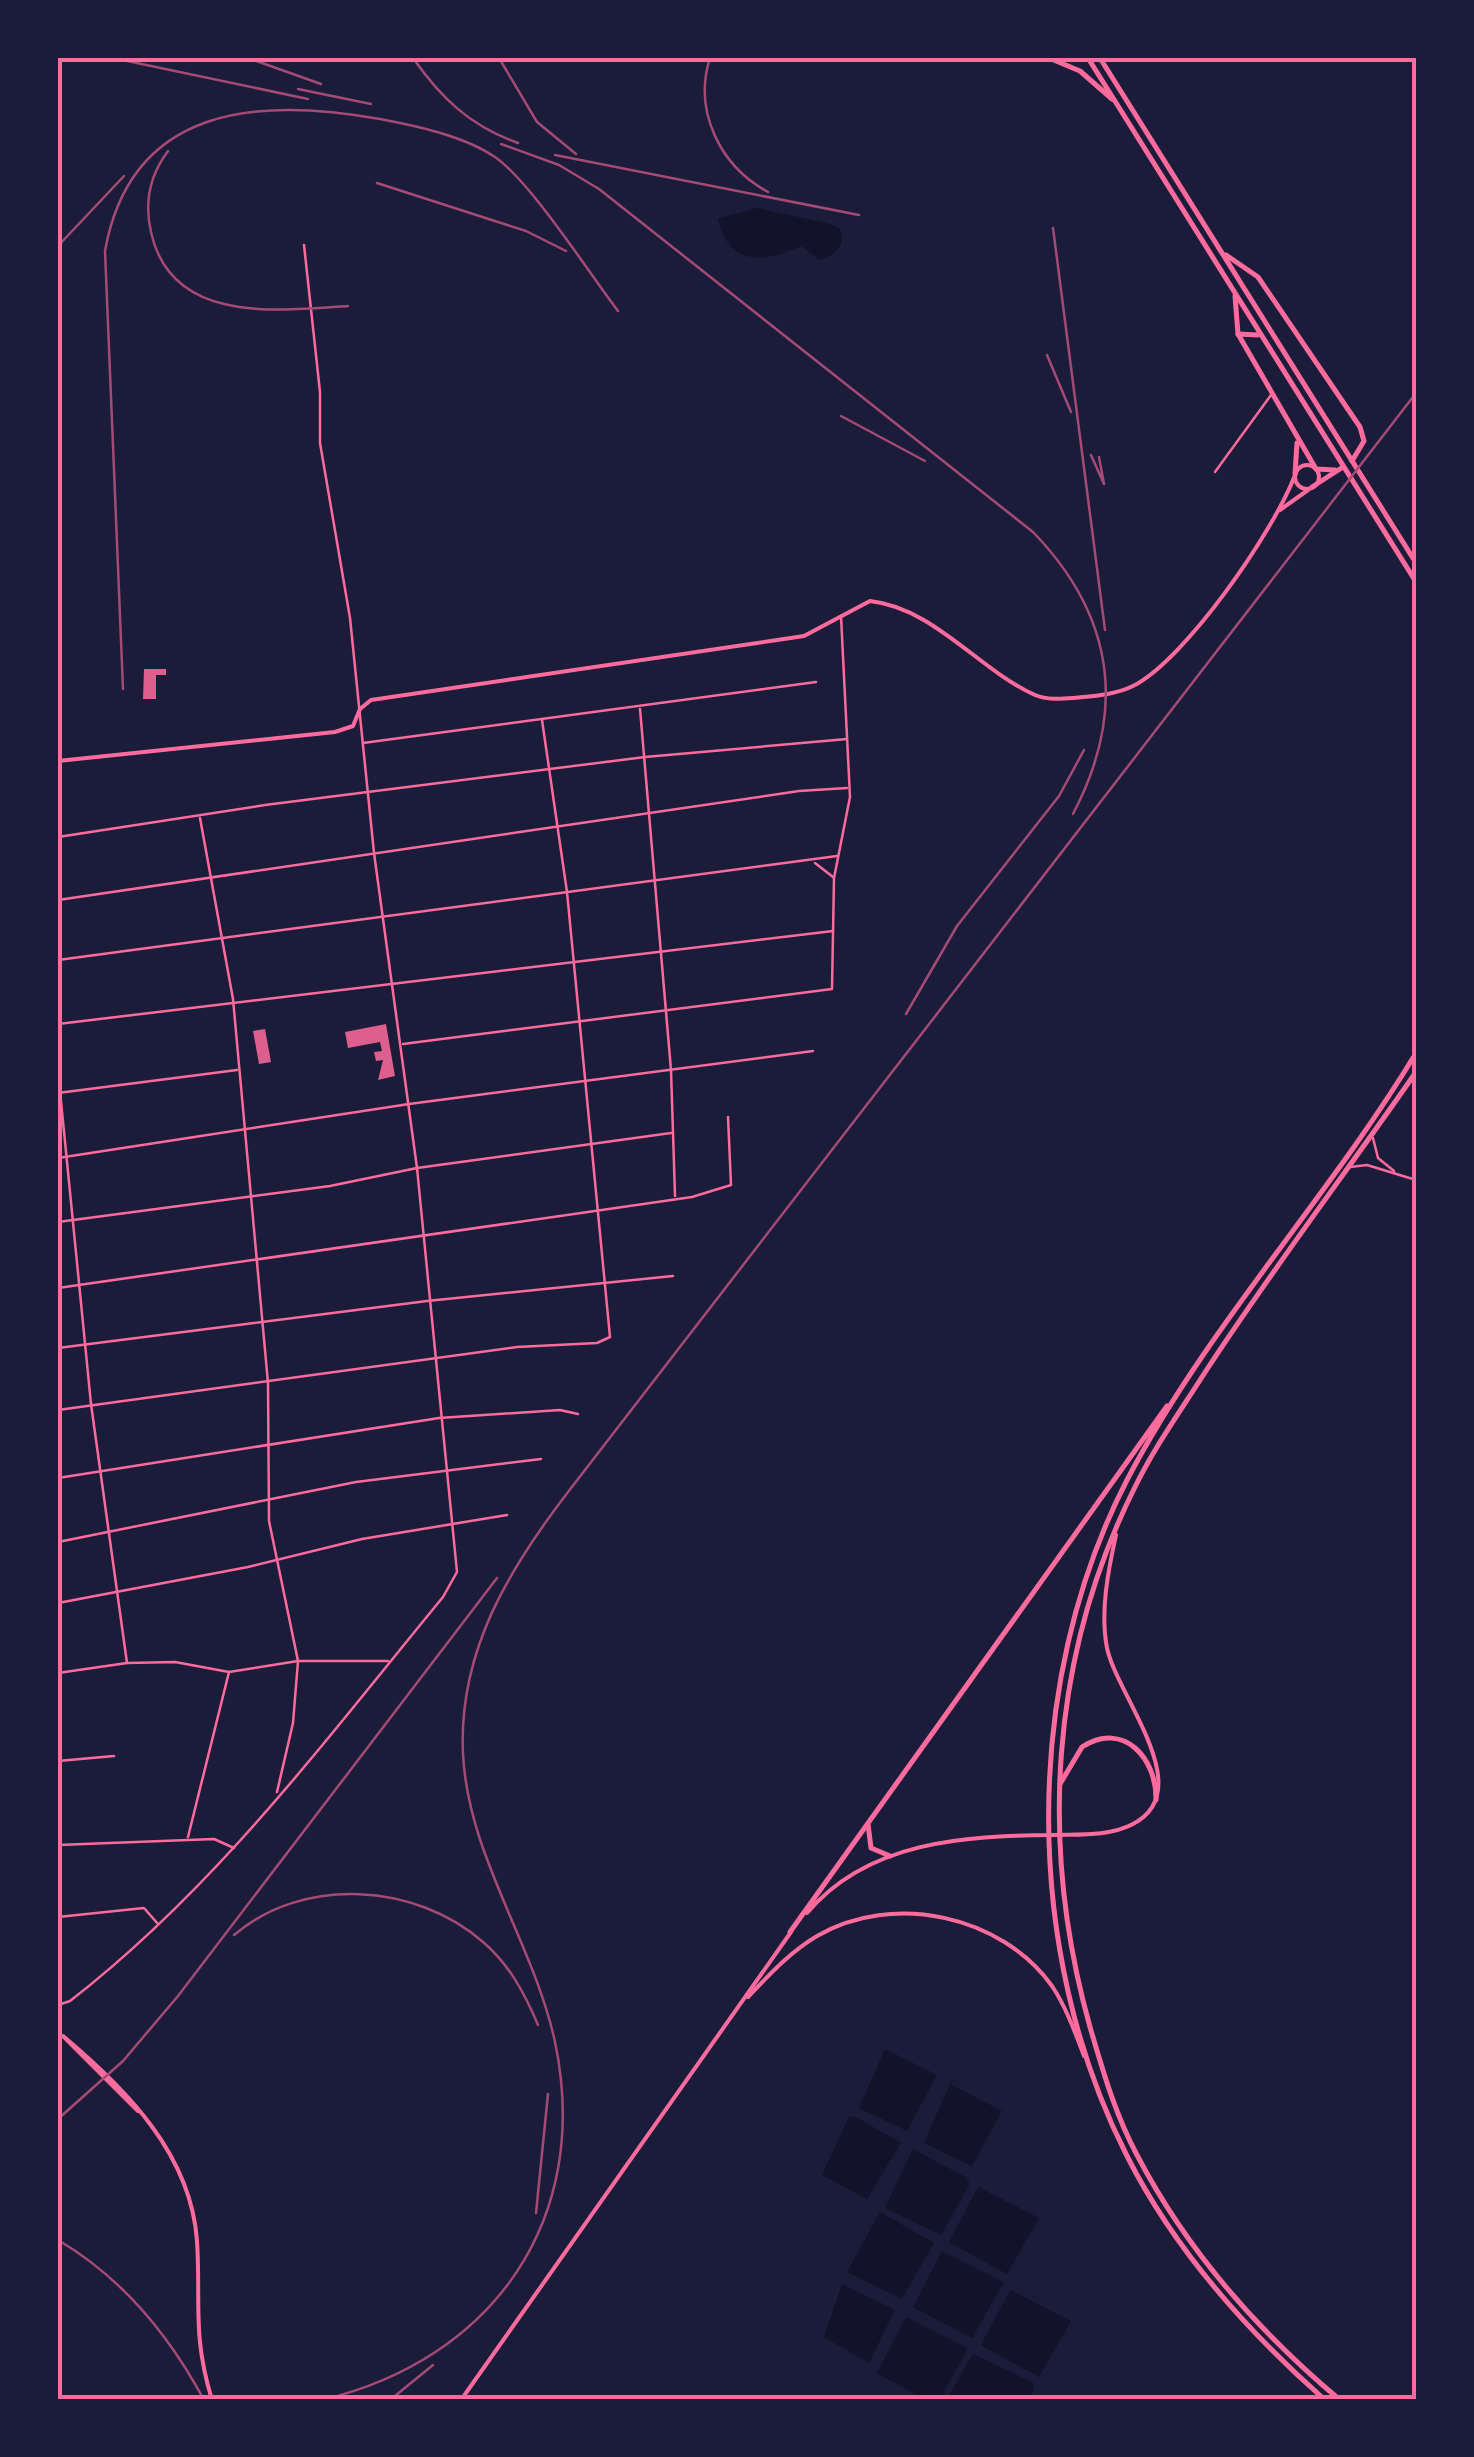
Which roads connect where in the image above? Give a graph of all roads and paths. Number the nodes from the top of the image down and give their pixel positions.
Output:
1 (1049, 58) edge
2 (1088, 58) edge
3 (1100, 58) edge
4 (1118, 104) junction
5 (304, 244) dead end
6 (1223, 253) junction
7 (1258, 277) junction
8 (1242, 284) junction
9 (1233, 288) junction
10 (1238, 334) junction
11 (1262, 337) junction
12 (1272, 394) junction
13 (1294, 435) junction
14 (1341, 468) junction
15 (1316, 469) junction
16 (1215, 472) dead end
17 (1295, 474) junction
18 (1312, 487) junction
19 (1277, 514) junction
20 (1416, 563) edge
21 (1416, 582) edge
22 (841, 616) junction
23 (816, 682) dead end
24 (360, 709) junction
25 (640, 709) junction
26 (542, 720) junction
27 (848, 738) junction
28 (363, 743) junction
29 (646, 757) junction
30 (58, 761) edge
31 (549, 771) junction
32 (849, 788) junction
33 (368, 794) junction
34 (651, 816) junction
35 (200, 818) junction
36 (556, 829) junction
37 (58, 837) edge
38 (374, 853) junction
39 (837, 856) junction
40 (814, 862) junction
41 (212, 876) junction
42 (834, 878) junction
43 (657, 879) junction
44 (567, 892) junction
45 (58, 900) edge
46 (384, 918) junction
47 (835, 930) junction
48 (222, 935) junction
49 (660, 950) junction
50 (58, 960) edge
51 (574, 961) junction
52 (393, 982) junction
53 (233, 1000) junction
54 (666, 1008) junction
55 (580, 1020) junction
56 (58, 1024) edge
57 (402, 1044) junction
58 (813, 1051) dead end
59 (1416, 1054) edge
60 (239, 1070) junction
61 (671, 1070) junction
62 (58, 1071) edge
63 (1416, 1072) edge
64 (586, 1081) junction
65 (58, 1093) edge
66 (409, 1104) junction
67 (728, 1116) dead end
68 (243, 1130) junction
69 (671, 1133) junction
70 (1373, 1134) junction
71 (590, 1144) junction
72 (68, 1157) junction
73 (58, 1158) edge
74 (416, 1168) junction
75 (1348, 1168) junction
76 (1396, 1172) junction
77 (1416, 1180) edge
78 (250, 1195) junction
79 (675, 1198) junction
80 (597, 1210) junction
81 (75, 1219) junction
82 (58, 1222) edge
83 (422, 1236) junction
84 (258, 1256) junction
85 (673, 1276) dead end
86 (606, 1282) junction
87 (82, 1285) junction
88 (58, 1288) edge
89 (427, 1301) junction
90 (261, 1321) junction
91 (87, 1344) junction
92 (58, 1348) edge
93 (433, 1358) junction
94 (1201, 1359) junction
95 (268, 1384) junction
96 (91, 1404) junction
97 (58, 1410) edge
98 (578, 1414) dead end
99 (439, 1418) junction
100 (270, 1444) junction
101 (541, 1458) dead end
102 (446, 1470) junction
103 (100, 1471) junction
104 (58, 1478) edge
105 (269, 1502) junction
106 (507, 1515) dead end
107 (451, 1522) junction
108 (1118, 1526) junction
109 (111, 1531) junction
110 (58, 1542) edge
111 (276, 1561) junction
112 (116, 1590) junction
113 (58, 1603) edge
114 (298, 1661) junction
115 (389, 1662) junction
116 (127, 1664) junction
117 (229, 1672) junction
118 (58, 1673) edge
119 (114, 1756) dead end
120 (58, 1761) edge
121 (276, 1796) junction
122 (1057, 1797) junction
123 (1156, 1800) junction
124 (871, 1817) junction
125 (187, 1838) junction
126 (58, 1844) edge
127 (235, 1849) junction
128 (890, 1856) junction
129 (58, 1917) edge
130 (159, 1925) junction
131 (790, 1932) junction
132 (58, 2005) edge
133 (738, 2008) junction
134 (60, 2034) edge
135 (1097, 2086) junction
136 (212, 2400) edge
137 (461, 2400) edge
138 (1325, 2400) edge
139 (1340, 2400) edge

1 - 4 highway
2 - 4 highway
3 - 6 highway
4 - 9 highway
5 - 24 street
6 - 7 highway
6 - 8 highway
7 - 8 highway
7 - 14 highway
8 - 20 highway
9 - 10 highway
9 - 11 highway
10 - 11 highway
10 - 12 highway
11 - 21 highway
12 - 13 highway
12 - 16 street
13 - 15 highway
13 - 17 highway
14 - 15 highway
14 - 18 highway
15 - 17 street
15 - 18 street
17 - 18 street
17 - 19 street
18 - 19 street
19 - 22 street
22 - 24 street
22 - 27 street
23 - 25 street
24 - 28 street
24 - 30 street
25 - 26 street
25 - 29 street
26 - 28 street
26 - 31 street
27 - 29 street
27 - 32 street
28 - 33 street
29 - 31 street
29 - 34 street
31 - 33 street
31 - 36 street
32 - 34 street
32 - 39 street
33 - 35 street
33 - 38 street
34 - 36 street
34 - 43 street
35 - 37 street
35 - 41 street
36 - 38 street
36 - 44 street
38 - 41 street
38 - 46 street
39 - 40 street
39 - 42 street
40 - 42 street
40 - 43 street
41 - 45 street
41 - 48 street
42 - 47 street
43 - 44 street
43 - 49 street
44 - 46 street
44 - 51 street
46 - 48 street
46 - 52 street
47 - 49 street
47 - 54 street
48 - 50 street
48 - 53 street
49 - 51 street
49 - 54 street
51 - 52 street
51 - 55 street
52 - 53 street
52 - 57 street
53 - 56 street
53 - 60 street
54 - 55 street
54 - 61 street
55 - 57 street
55 - 64 street
57 - 66 street
58 - 61 street
59 - 94 highway
60 - 65 street
60 - 68 street
61 - 64 street
61 - 69 street
62 - 65 street
63 - 70 highway
64 - 66 street
64 - 71 street
65 - 72 street
66 - 68 street
66 - 74 street
67 - 79 street
68 - 72 street
68 - 78 street
69 - 71 street
69 - 79 street
70 - 75 highway
70 - 76 street
71 - 74 street
71 - 80 street
72 - 73 street
72 - 81 street
74 - 78 street
74 - 83 street
75 - 76 street
75 - 108 highway
76 - 77 street
78 - 81 street
78 - 84 street
79 - 80 street
80 - 83 street
80 - 86 street
81 - 82 street
81 - 87 street
83 - 84 street
83 - 89 street
84 - 87 street
84 - 90 street
85 - 86 street
86 - 89 street
86 - 93 street
87 - 88 street
87 - 91 street
89 - 90 street
89 - 93 street
90 - 91 street
90 - 95 street
91 - 92 street
91 - 96 street
93 - 95 street
93 - 99 street
94 - 124 highway
94 - 135 highway
95 - 96 street
95 - 100 street
96 - 97 street
96 - 103 street
98 - 99 street
99 - 100 street
99 - 102 street
100 - 103 street
100 - 105 street
101 - 102 street
102 - 105 street
102 - 107 street
103 - 104 street
103 - 109 street
105 - 109 street
105 - 111 street
106 - 107 street
107 - 111 street
107 - 115 street
108 - 122 highway
108 - 123 street
109 - 110 street
109 - 112 street
111 - 112 street
111 - 114 street
112 - 113 street
112 - 116 street
114 - 115 street
114 - 117 street
114 - 121 street
115 - 121 street
116 - 117 street
116 - 118 street
117 - 125 street
119 - 120 street
121 - 127 street
122 - 123 highway
122 - 139 highway
123 - 128 street
124 - 128 highway
124 - 131 highway
125 - 126 street
125 - 127 street
127 - 130 street
128 - 131 street
129 - 130 street
130 - 132 street
131 - 133 street
133 - 135 street
133 - 137 street
134 - 136 street
135 - 138 highway

